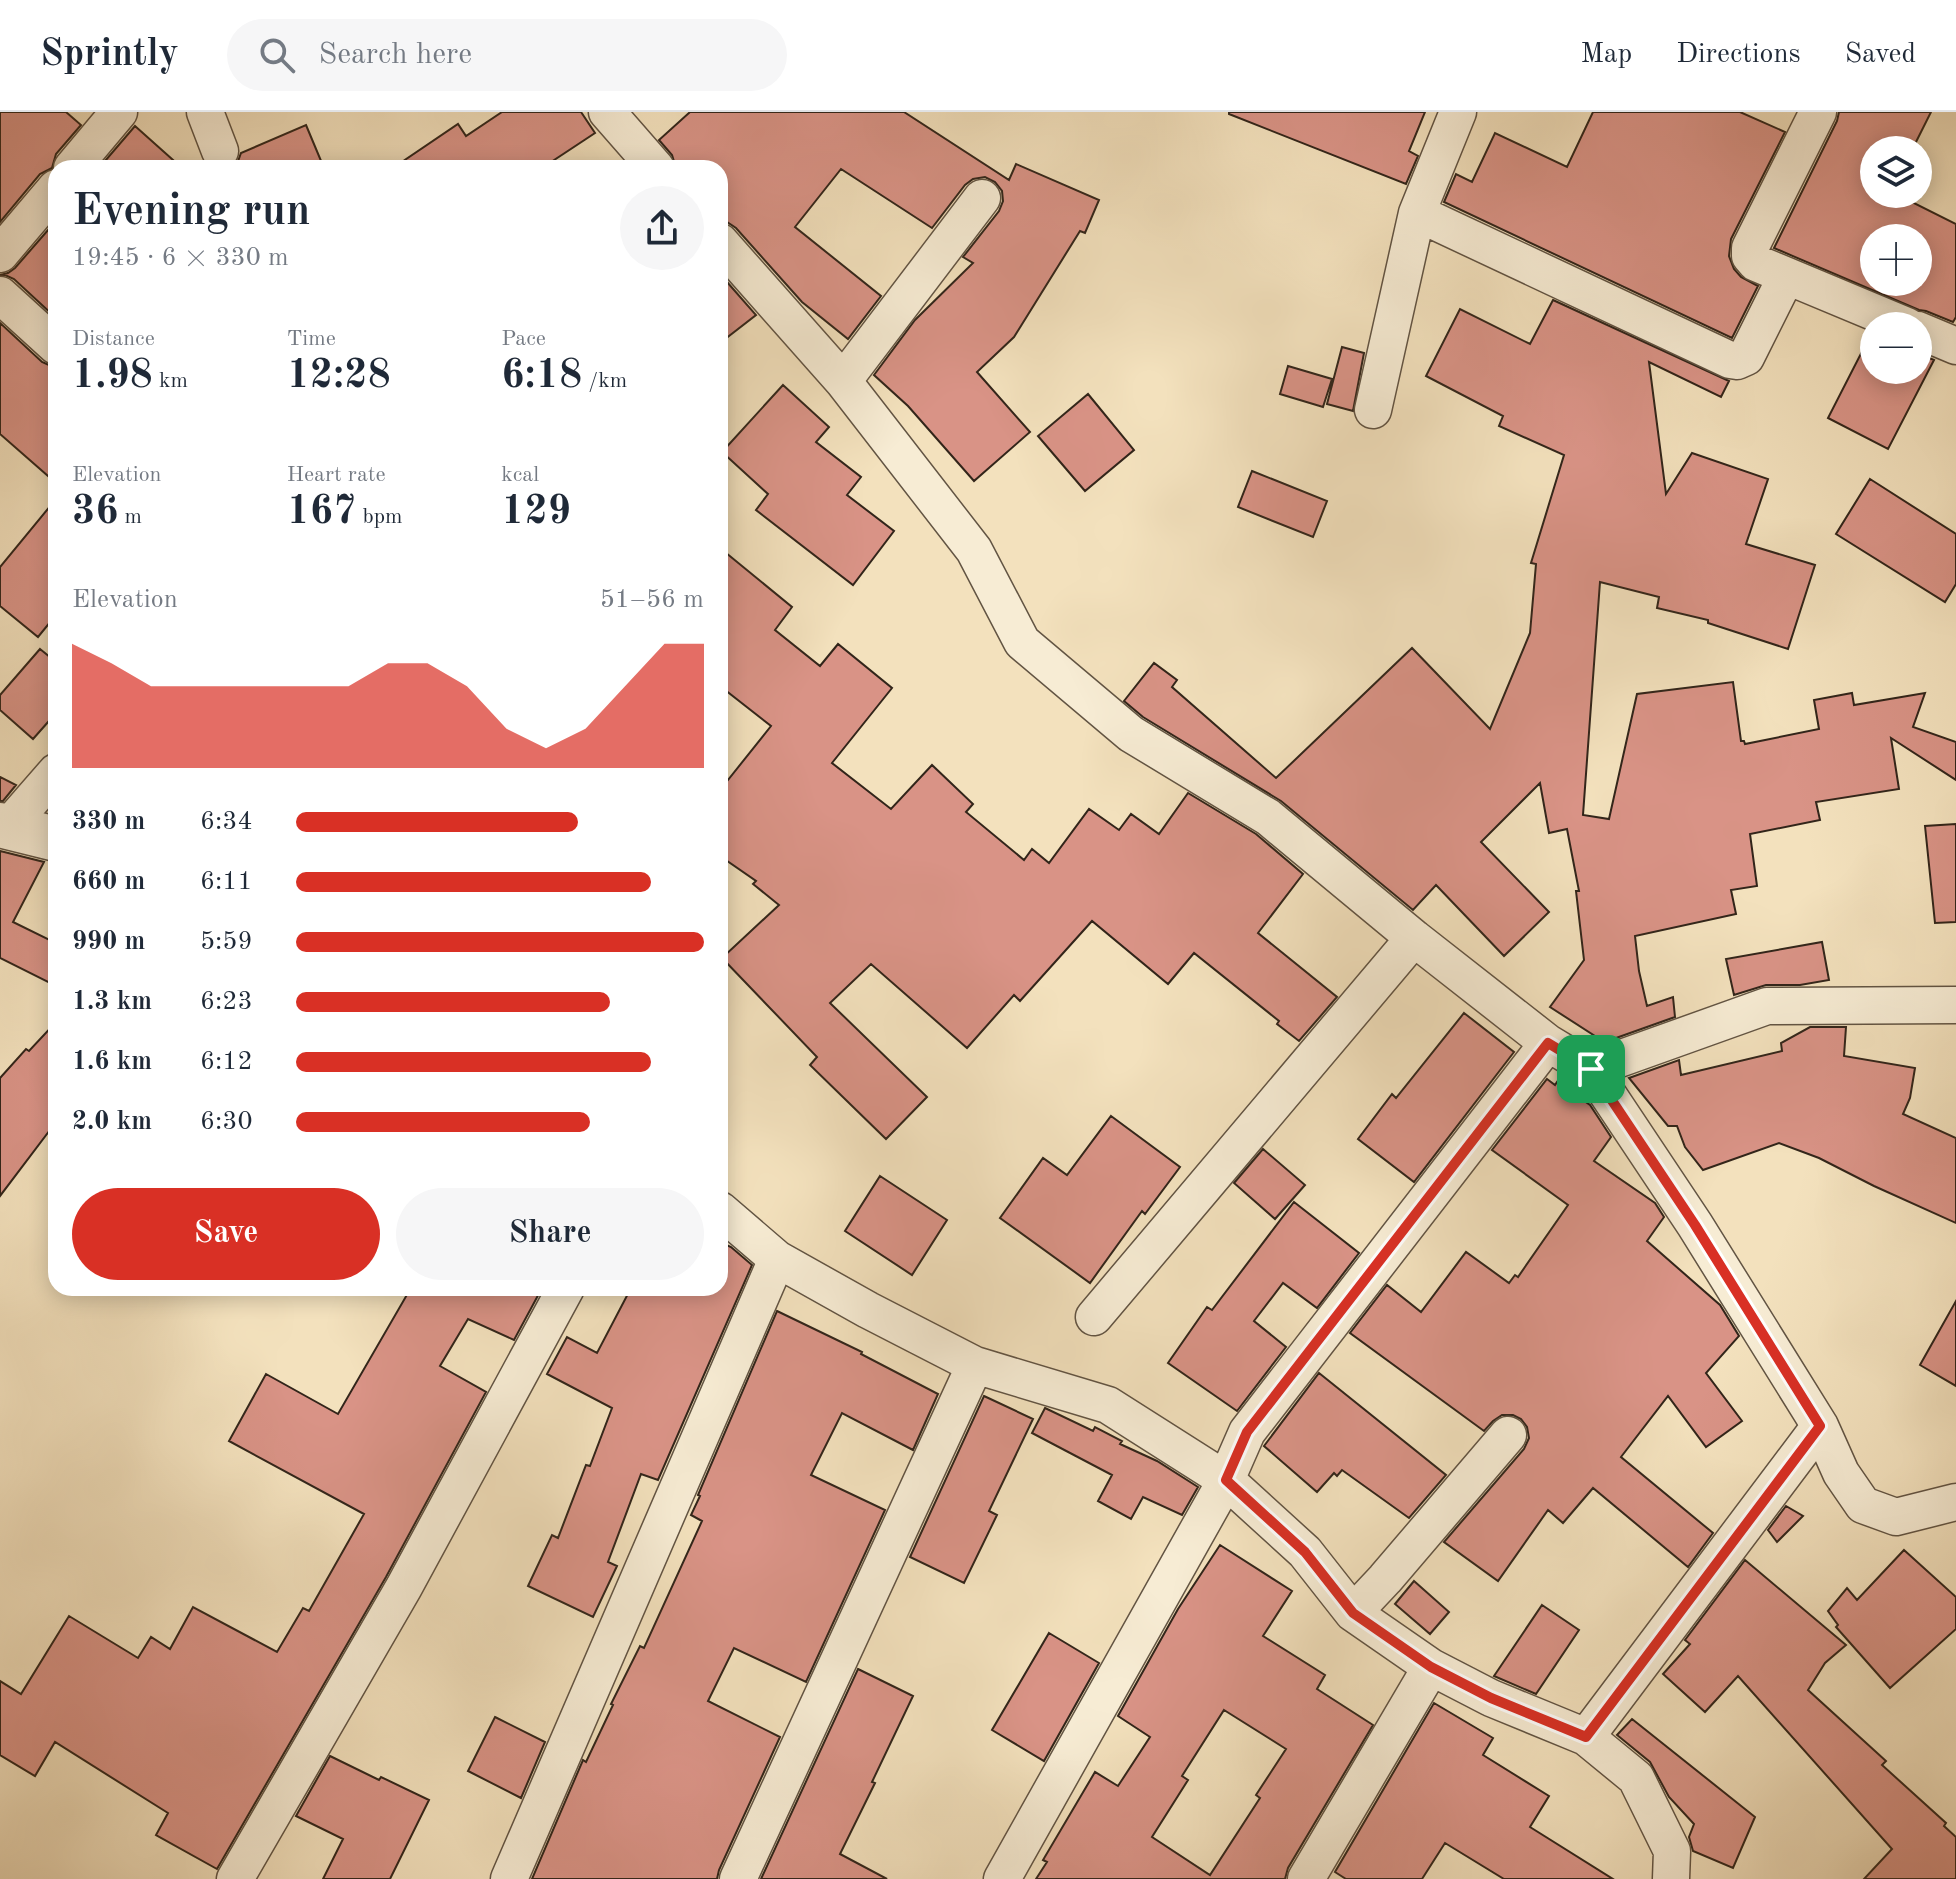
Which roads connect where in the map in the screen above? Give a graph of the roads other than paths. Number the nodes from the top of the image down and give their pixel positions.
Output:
1 (119, 112) edge
2 (205, 112) edge
3 (607, 112) edge
4 (1458, 112) edge
5 (1818, 112) edge
6 (220, 151) dead end
7 (79, 160) edge
8 (649, 160) edge
9 (48, 197) edge
10 (982, 198) dead end
11 (1417, 213) junction
12 (728, 251) edge
13 (0, 254) edge
14 (1786, 277) junction
15 (0, 295) edge
16 (1872, 312) edge
17 (1932, 336) edge
18 (48, 339) edge
19 (1956, 346) edge
20 (843, 381) junction
21 (1373, 410) dead end
22 (48, 780) edge
23 (4, 826) edge
24 (48, 837) edge
25 (1414, 938) junction
26 (1956, 1005) edge
27 (1548, 1043) junction
28 (1591, 1069) junction
29 (728, 1217) edge
30 (777, 1259) junction
31 (562, 1296) edge
32 (1094, 1317) dead end
33 (975, 1365) junction
34 (1820, 1426) junction
35 (1508, 1435) dead end
36 (1226, 1480) junction
37 (1956, 1502) edge
38 (1353, 1613) junction
39 (1431, 1667) junction
40 (1586, 1737) junction
41 (235, 1879) edge
42 (509, 1879) edge
43 (738, 1879) edge
44 (1002, 1879) edge
45 (1306, 1879) edge
46 (1671, 1879) edge

1 - 7 street
2 - 6 street
3 - 8 street
4 - 11 street
5 - 14 street
9 - 13 street
10 - 20 street
11 - 14 street
11 - 21 street
12 - 20 street
14 - 16 street
15 - 18 street
17 - 19 street
20 - 25 street
22 - 23 street
23 - 24 street
25 - 27 street
25 - 32 street
26 - 28 street
27 - 28 street
27 - 36 street
28 - 34 street
29 - 30 street
30 - 33 street
30 - 42 street
31 - 41 street
33 - 36 street
33 - 43 street
34 - 37 street
34 - 40 street
35 - 38 street
36 - 38 street
36 - 44 street
38 - 39 street
39 - 40 street
39 - 45 street
40 - 46 street

